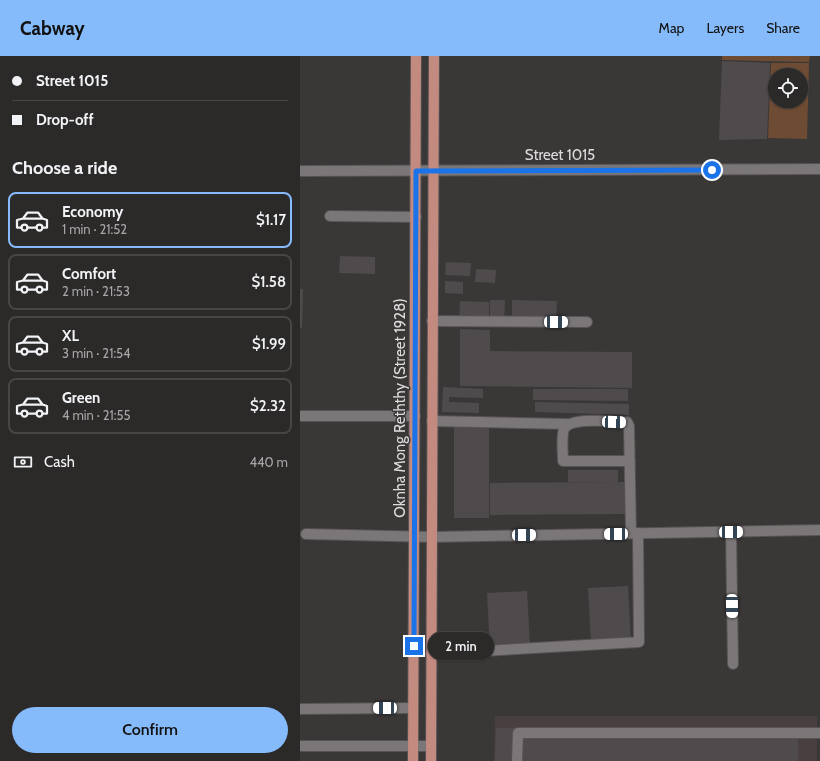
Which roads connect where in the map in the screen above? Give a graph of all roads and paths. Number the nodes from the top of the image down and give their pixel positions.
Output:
1 (416, 56) edge
2 (434, 56) edge
3 (820, 169) edge
4 (300, 171) edge
5 (416, 171) junction
6 (433, 171) junction
7 (330, 216) dead end
8 (416, 217) junction
9 (432, 321) junction
10 (587, 322) dead end
11 (300, 416) edge
12 (415, 416) junction
13 (432, 421) junction
14 (567, 424) junction
15 (630, 461) junction
16 (820, 530) edge
17 (731, 532) junction
18 (634, 533) junction
19 (306, 534) dead end
20 (414, 537) junction
21 (432, 537) junction
22 (431, 654) junction
23 (733, 664) dead end
24 (413, 708) junction
25 (300, 709) edge
26 (820, 733) edge
27 (300, 746) edge
28 (413, 746) junction
29 (431, 746) junction
30 (413, 761) edge
31 (430, 761) edge
32 (518, 761) edge

1 - 5 main road, Oknha Mong Reththy (Street 1928)
2 - 6 main road
3 - 6 street, Street 1015
4 - 5 street, Street 1015
5 - 6 street, Street 1015
5 - 8 main road, Oknha Mong Reththy (Street 1928)
6 - 9 main road
7 - 8 street
8 - 12 main road, Oknha Mong Reththy (Street 1928)
9 - 10 street
9 - 13 main road
11 - 12 street
12 - 20 main road, Oknha Mong Reththy (Street 1928)
13 - 14 street
13 - 21 main road
14 - 15 street
14 - 15 street
15 - 18 street
16 - 17 street
17 - 18 street
17 - 23 street
18 - 21 street
18 - 22 street
19 - 20 street
20 - 21 street
20 - 24 main road, Oknha Mong Reththy (Street 1928)
21 - 22 main road
22 - 29 main road
24 - 25 street
24 - 28 main road, Oknha Mong Reththy (Street 1928)
26 - 32 street
27 - 28 street
28 - 29 street
28 - 30 main road, Oknha Mong Reththy (Street 1928)
29 - 31 main road

